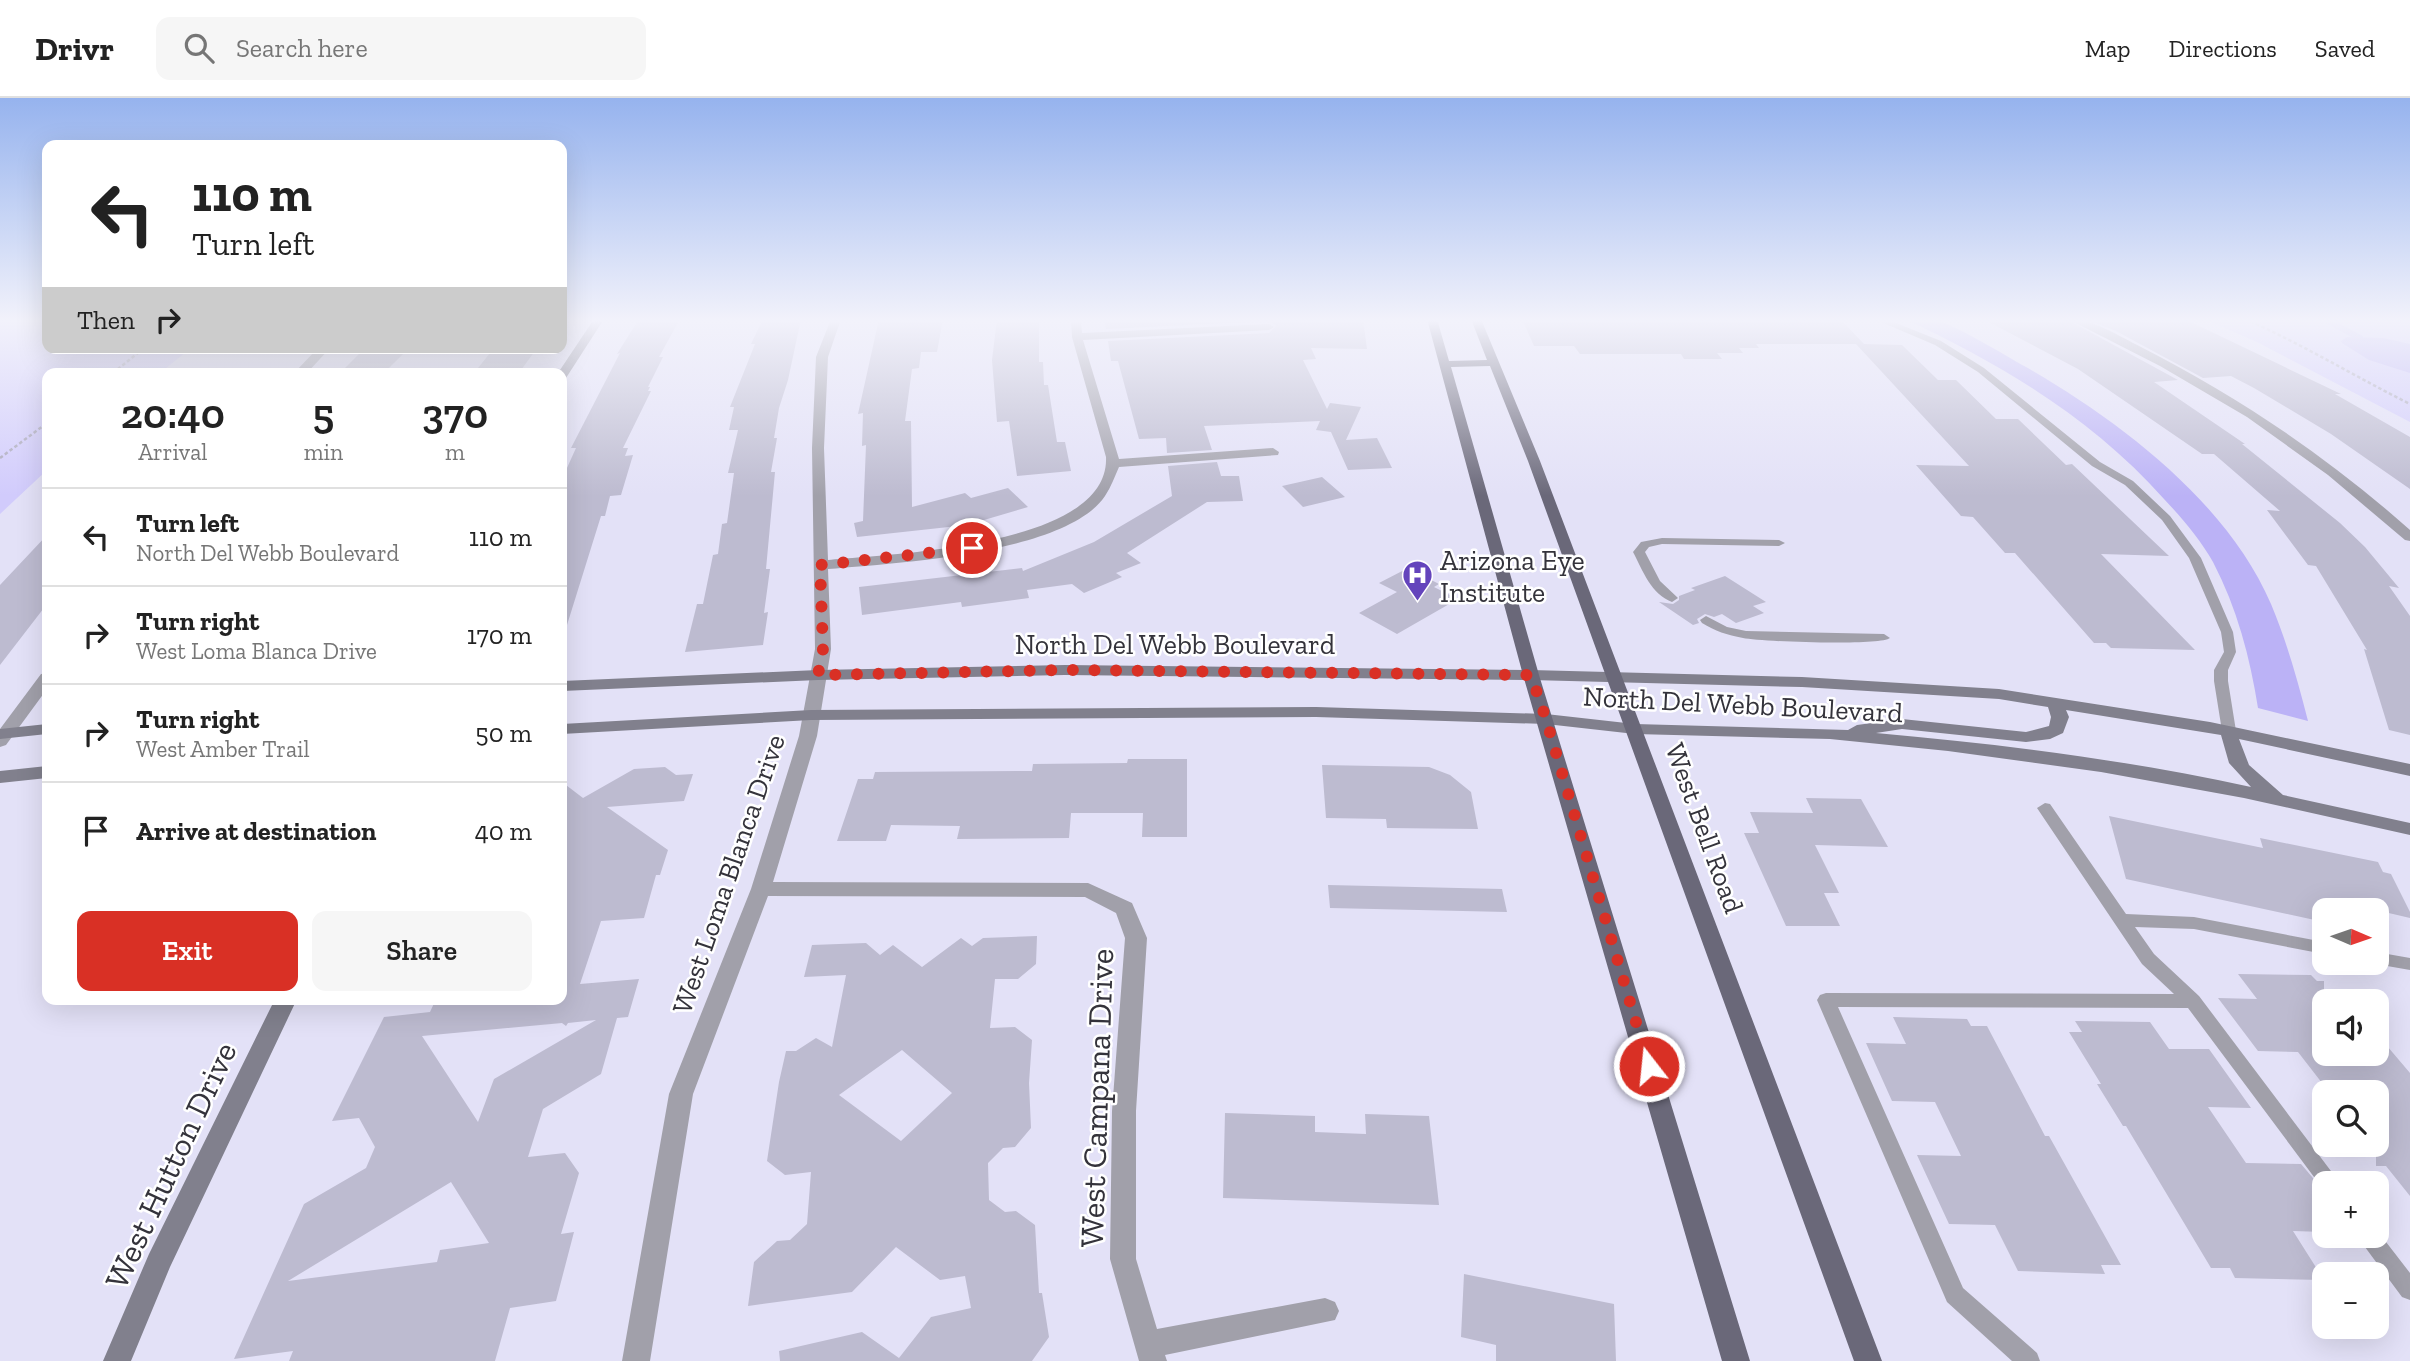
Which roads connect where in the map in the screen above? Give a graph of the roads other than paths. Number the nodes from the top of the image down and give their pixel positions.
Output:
1 (821, 378) edge
2 (1089, 378) edge
3 (1448, 378) edge
4 (1501, 378) edge
5 (1991, 378) edge
6 (2192, 378) edge
7 (1273, 452) dead end
8 (1114, 463) junction
9 (2410, 537) edge
10 (1779, 543) dead end
11 (820, 565) junction
12 (1672, 598) dead end
13 (1706, 620) dead end
14 (1884, 638) dead end
15 (818, 675) junction
16 (1531, 675) junction
17 (1614, 679) junction
18 (42, 684) edge
19 (567, 687) edge
20 (2055, 702) junction
21 (811, 715) junction
22 (1546, 719) junction
23 (567, 729) edge
24 (1635, 729) junction
25 (42, 730) edge
26 (2229, 731) junction
27 (1830, 734) junction
28 (2, 736) edge
29 (2410, 771) edge
30 (42, 773) edge
31 (0, 777) edge
32 (2281, 800) junction
33 (2045, 808) dead end
34 (2410, 829) edge
35 (761, 889) junction
36 (2122, 920) junction
37 (2312, 946) edge
38 (2389, 960) edge
39 (2410, 964) edge
40 (2193, 1001) junction
41 (283, 1005) edge
42 (2321, 1171) edge
43 (2378, 1248) edge
44 (2410, 1290) edge
45 (1325, 1311) dead end
46 (1152, 1353) edge
47 (117, 1361) edge
48 (636, 1361) edge
49 (1736, 1361) edge
50 (1868, 1361) edge
51 (2029, 1361) edge

1 - 11 street, West Loma Blanca Drive
2 - 8 street
3 - 16 main road
4 - 17 main road, West Bell Road
5 - 26 lane
6 - 9 street
7 - 8 street
8 - 11 street
10 - 12 lane
11 - 15 street, West Loma Blanca Drive
13 - 14 lane
15 - 16 street, North Del Webb Boulevard
15 - 19 street, North Del Webb Boulevard
15 - 21 street, West Loma Blanca Drive
16 - 17 street, North Del Webb Boulevard
16 - 22 main road
17 - 20 street, North Del Webb Boulevard
17 - 24 main road, West Bell Road
18 - 28 street
20 - 26 street, North Del Webb Boulevard
20 - 27 street
21 - 22 street, North Del Webb Boulevard
21 - 23 street, North Del Webb Boulevard
21 - 35 street, West Loma Blanca Drive
22 - 24 street, North Del Webb Boulevard
22 - 49 main road
24 - 27 street, North Del Webb Boulevard
24 - 50 main road, West Bell Road
25 - 28 street
26 - 29 street, North Del Webb Boulevard
26 - 32 street
27 - 32 street, North Del Webb Boulevard
30 - 31 street
32 - 34 street, North Del Webb Boulevard
33 - 36 lane
35 - 46 street, West Campana Drive
35 - 48 street, West Loma Blanca Drive
36 - 37 lane
36 - 40 lane
38 - 39 lane
40 - 42 lane
40 - 51 lane
41 - 47 street, West Hutton Drive
43 - 44 lane
45 - 46 street

